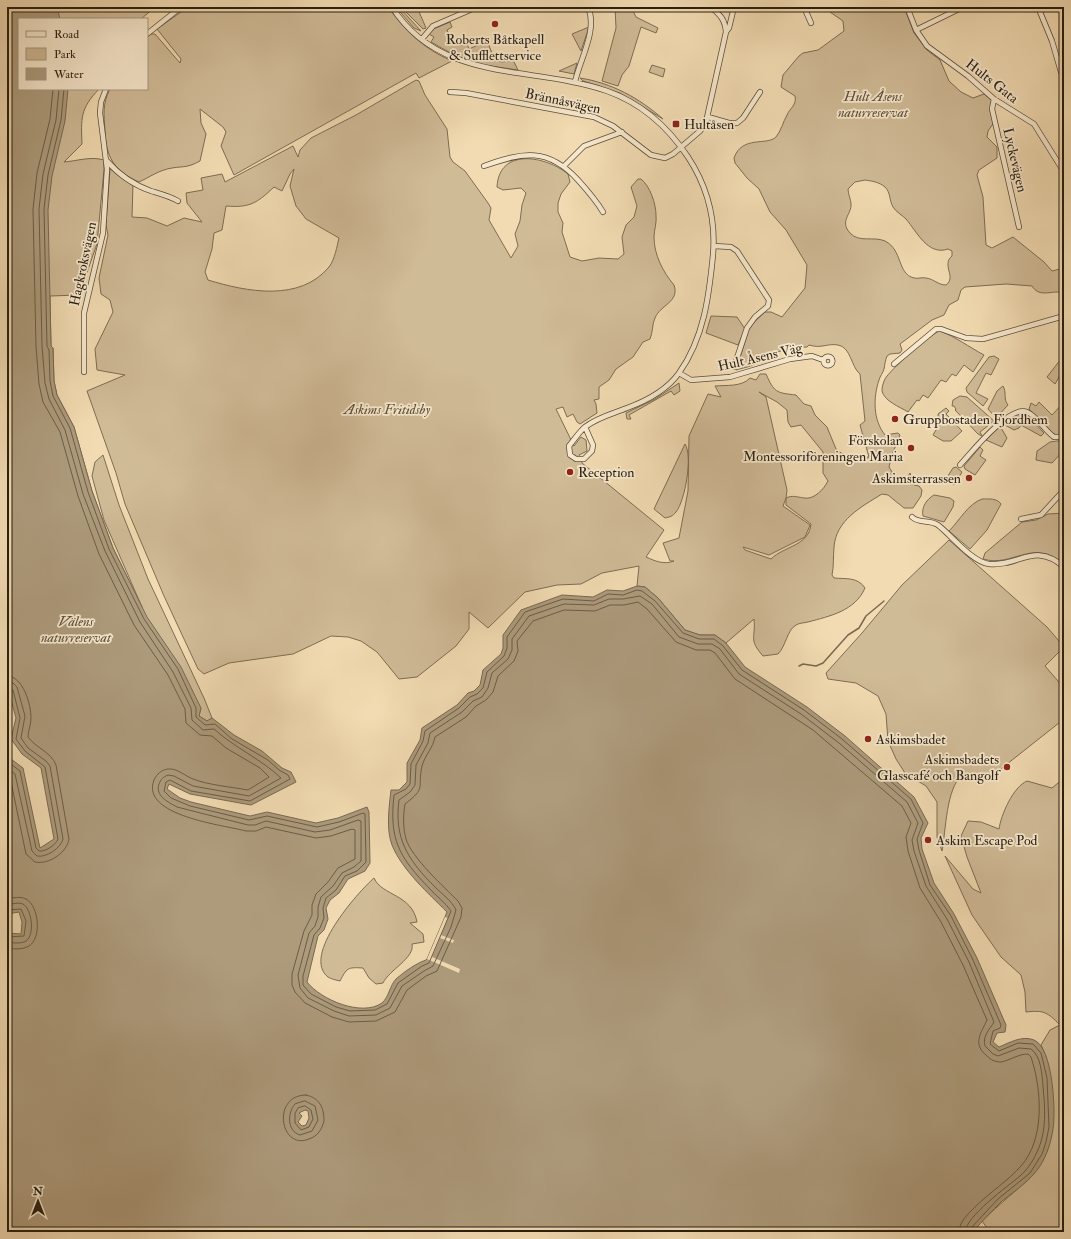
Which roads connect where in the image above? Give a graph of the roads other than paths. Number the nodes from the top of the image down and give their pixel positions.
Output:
1 (181, 7) edge
2 (392, 7) edge
3 (588, 7) edge
4 (711, 7) edge
5 (734, 7) edge
6 (804, 7) edge
7 (907, 7) edge
8 (963, 7) edge
9 (1038, 7) edge
10 (470, 10) dead end
11 (811, 23) dead end
12 (916, 30) junction
13 (726, 32) junction
14 (148, 33) edge
15 (422, 40) junction
16 (1061, 72) dead end
17 (575, 82) junction
18 (106, 90) edge
19 (450, 92) dead end
20 (760, 92) dead end
21 (994, 99) junction
22 (708, 117) junction
23 (622, 132) junction
24 (681, 147) junction
25 (107, 162) junction
26 (484, 166) dead end
27 (564, 166) junction
28 (1064, 172) edge
29 (178, 201) dead end
30 (603, 212) dead end
31 (1019, 227) dead end
32 (714, 246) junction
33 (1064, 316) edge
34 (823, 360) dead end
35 (894, 364) dead end
36 (734, 367) dead end
37 (84, 372) dead end
38 (679, 373) junction
39 (585, 427) junction
40 (1064, 437) edge
41 (960, 465) dead end
42 (1064, 490) edge
43 (912, 517) dead end
44 (1020, 519) dead end
45 (1064, 568) edge

1 - 14 street
2 - 15 street
3 - 17 street
4 - 13 street
5 - 13 street
6 - 11 street
7 - 12 street, Hults Gata
8 - 12 street
9 - 16 street
10 - 15 street
12 - 21 street, Hults Gata
13 - 22 street
15 - 17 street
17 - 24 street
18 - 25 street, Hagkroksvägen
19 - 23 street, Brännåsvägen
20 - 22 street
21 - 28 street, Hults Gata
21 - 31 street, Lyckevägen
22 - 24 street, Brännåsvägen
23 - 24 street, Brännåsvägen
23 - 27 street
24 - 32 street
25 - 29 street
25 - 37 street, Hagkroksvägen
26 - 27 street
27 - 30 street
32 - 36 street
32 - 38 street
33 - 35 street
34 - 38 street, Hult Åsens Väg
38 - 39 street
39 - 39 street
40 - 41 street
42 - 44 street
43 - 45 street

